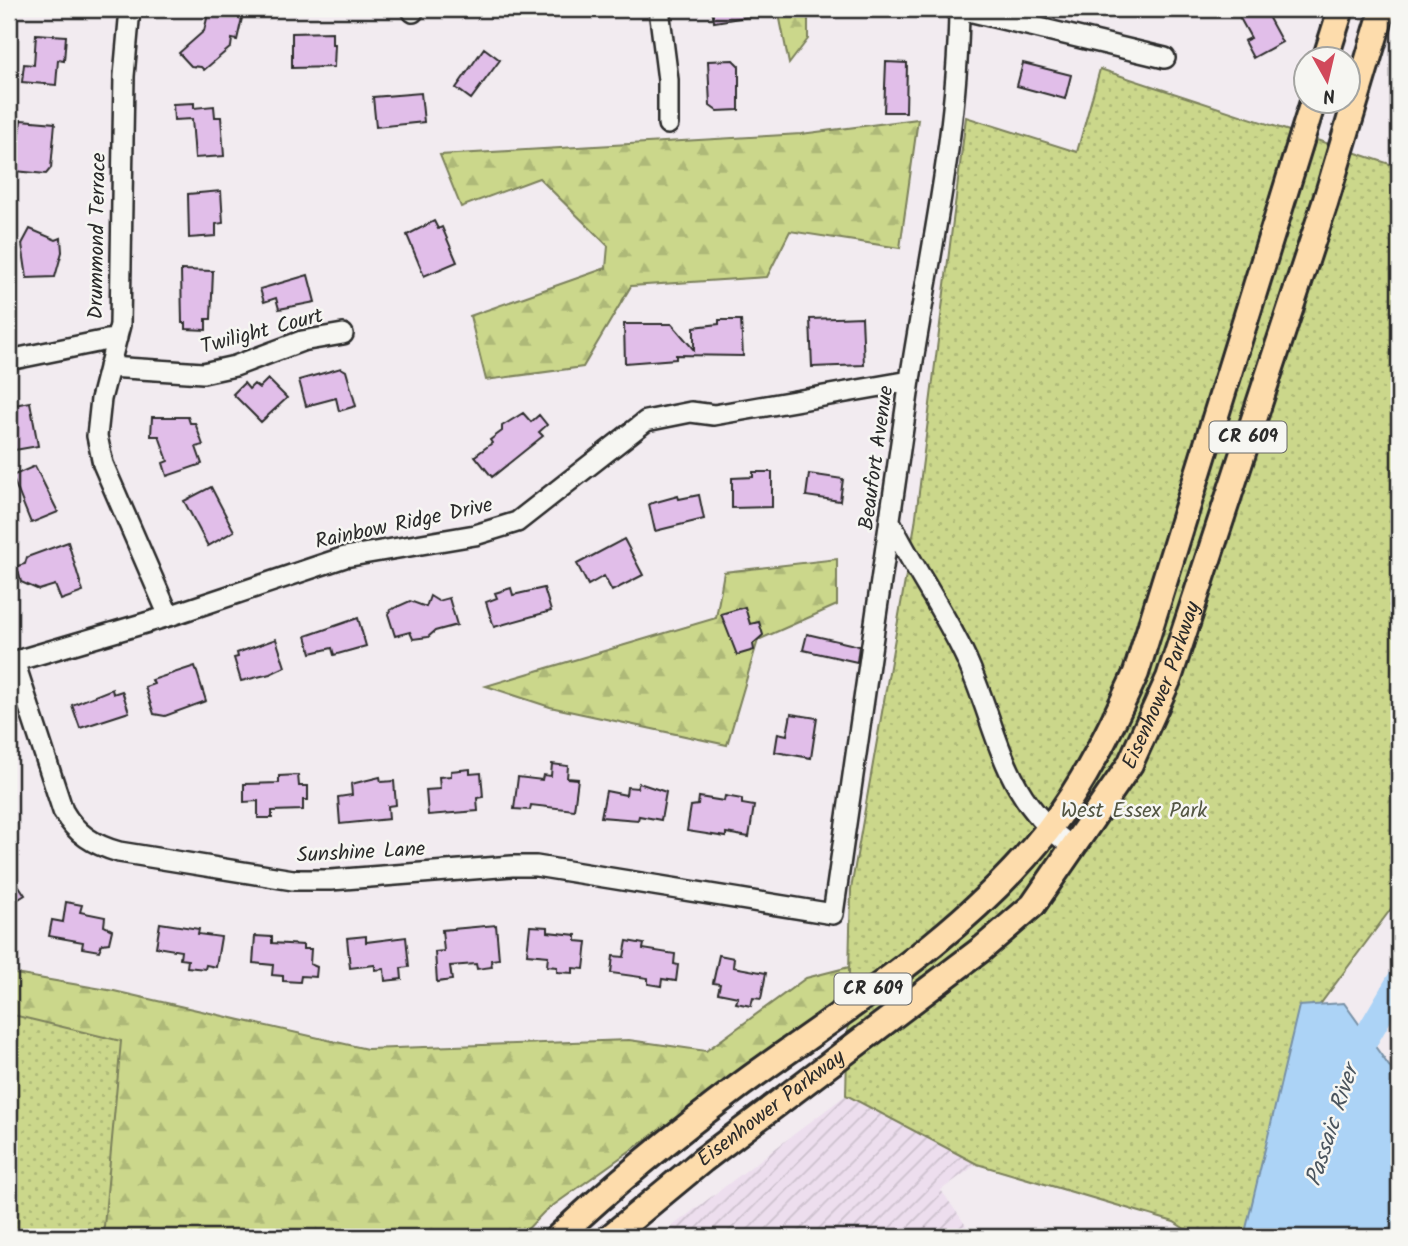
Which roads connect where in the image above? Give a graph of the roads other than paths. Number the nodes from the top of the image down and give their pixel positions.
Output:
1 (130, 9) edge
2 (659, 9) edge
3 (960, 9) edge
4 (1341, 9) edge
5 (1383, 9) edge
6 (1329, 46) edge
7 (1165, 58) dead end
8 (1309, 116) edge
9 (668, 124) dead end
10 (344, 334) dead end
11 (117, 338) junction
12 (9, 360) edge
13 (109, 367) junction
14 (910, 381) junction
15 (891, 523) junction
16 (169, 616) junction
17 (12, 662) edge
18 (1048, 830) junction
19 (1074, 848) junction
20 (833, 914) joint
21 (558, 1237) edge
22 (610, 1237) edge

1 - 11 street, Drummond Terrace
2 - 9 street
3 - 7 street
3 - 14 street, Beaufort Avenue
4 - 6 main road
5 - 19 main road, Eisenhower Parkway / CR 609
8 - 18 main road, Eisenhower Parkway / CR 609
10 - 13 street, Twilight Court
11 - 12 street
11 - 13 street, Drummond Terrace
13 - 16 street, Drummond Terrace
14 - 15 street, Beaufort Avenue
14 - 16 street, Rainbow Ridge Drive
15 - 18 street
15 - 20 street, Beaufort Avenue
16 - 17 street, Rainbow Ridge Drive
17 - 20 street, Sunshine Lane
18 - 19 street
18 - 21 main road, Eisenhower Parkway / CR 609
19 - 22 main road, Eisenhower Parkway / CR 609

